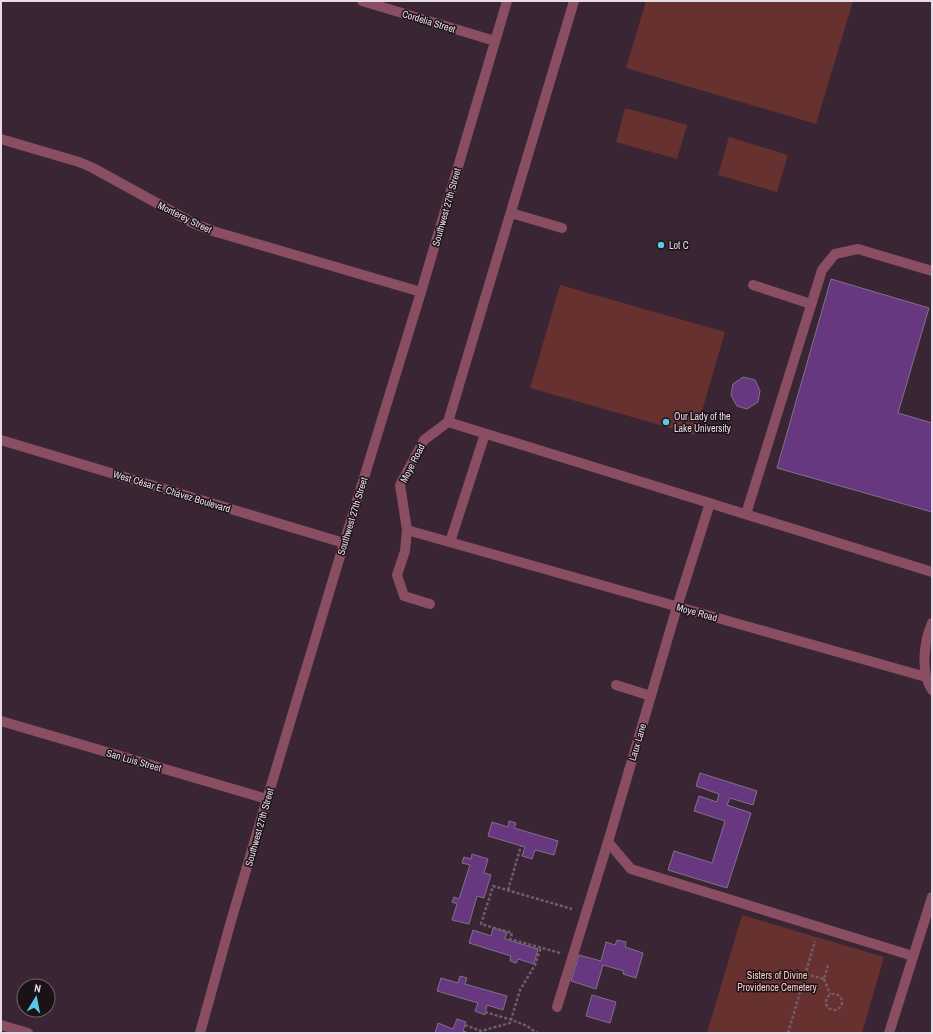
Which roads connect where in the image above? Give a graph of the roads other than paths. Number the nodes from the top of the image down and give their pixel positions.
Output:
1 (362, 1) edge
2 (507, 1) edge
3 (574, 1) edge
4 (495, 41) junction
5 (1, 139) edge
6 (511, 213) junction
7 (562, 228) dead end
8 (932, 271) edge
9 (753, 285) dead end
10 (421, 292) junction
11 (811, 304) junction
12 (448, 422) junction
13 (485, 434) junction
14 (1, 440) edge
15 (710, 503) junction
16 (746, 514) junction
17 (407, 530) junction
18 (450, 542) junction
19 (344, 543) junction
20 (932, 572) edge
21 (430, 604) dead end
22 (677, 607) junction
23 (932, 623) edge
24 (926, 678) junction
25 (616, 685) dead end
26 (932, 690) edge
27 (651, 696) junction
28 (1, 721) edge
29 (267, 799) junction
30 (608, 842) junction
31 (932, 897) edge
32 (913, 956) junction
33 (557, 1007) dead end
34 (1, 1025) edge
35 (28, 1033) edge
36 (200, 1033) edge
37 (889, 1033) edge

1 - 4 street, Cordelia Street
2 - 4 street, Southwest 27th Street
3 - 6 street
4 - 10 street, Southwest 27th Street
5 - 10 street, Monterey Street
6 - 7 street
6 - 12 street
8 - 11 street
9 - 11 street
10 - 19 street, Southwest 27th Street
11 - 16 street
12 - 13 street
12 - 17 street, Moye Road
13 - 15 street
13 - 18 street
14 - 19 street, West César E. Chávez Boulevard
15 - 16 street
15 - 22 street, Laux Lane
16 - 20 street
17 - 18 street, Moye Road
17 - 21 street
18 - 22 street, Moye Road
19 - 29 street, Southwest 27th Street
22 - 24 street, Moye Road
22 - 27 street, Laux Lane
23 - 24 street
24 - 26 street
25 - 27 street
27 - 30 street, Laux Lane
28 - 29 street, San Luis Street
29 - 36 street, Southwest 27th Street
30 - 32 street
30 - 33 street, Laux Lane
31 - 32 street
32 - 37 street
34 - 35 street

